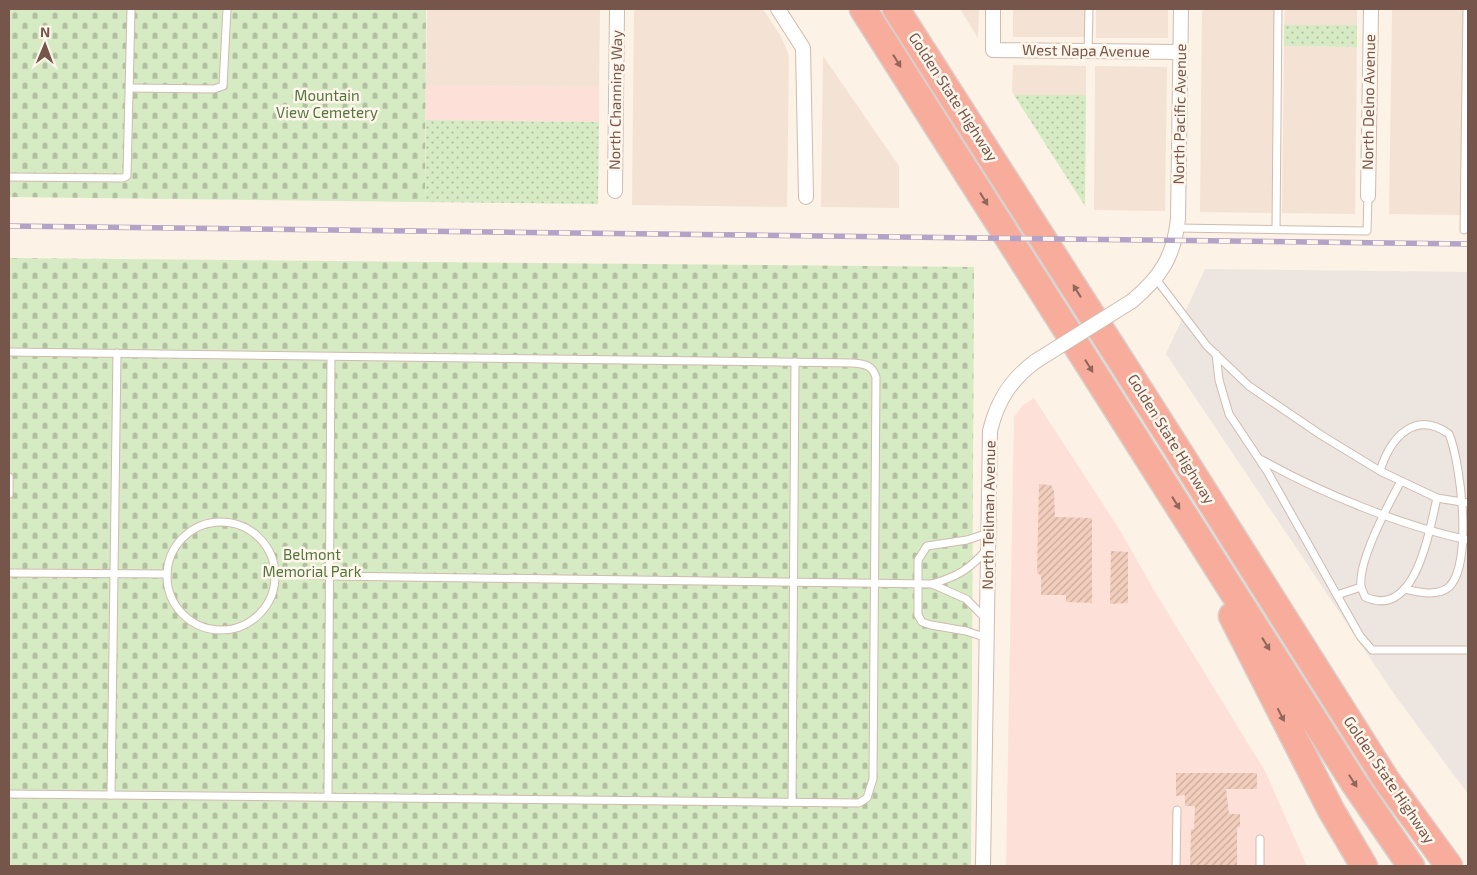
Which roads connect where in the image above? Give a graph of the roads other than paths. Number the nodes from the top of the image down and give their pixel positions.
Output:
1 (131, 9) edge
2 (226, 9) edge
3 (617, 9) edge
4 (778, 9) edge
5 (898, 9) edge
6 (993, 9) edge
7 (1089, 9) edge
8 (1182, 9) edge
9 (1278, 9) edge
10 (1371, 9) edge
11 (1467, 9) edge
12 (865, 13) edge
13 (1088, 52) junction
14 (1180, 52) junction
15 (130, 88) junction
16 (9, 177) edge
17 (614, 191) dead end
18 (1368, 196) joint
19 (806, 197) dead end
20 (1178, 224) junction
21 (1276, 230) junction
22 (1464, 230) dead end
23 (1156, 279) junction
24 (9, 352) edge
25 (117, 353) junction
26 (1216, 354) junction
27 (331, 357) junction
28 (795, 362) junction
29 (1169, 436) junction
30 (1259, 459) junction
31 (1380, 471) junction
32 (9, 476) edge
33 (1401, 480) junction
34 (9, 494) edge
35 (1437, 498) junction
36 (1466, 503) edge
37 (1384, 514) junction
38 (1429, 530) junction
39 (988, 533) junction
40 (1465, 539) edge
41 (1202, 544) junction
42 (988, 548) junction
43 (9, 573) edge
44 (276, 573) junction
45 (115, 574) junction
46 (167, 574) junction
47 (329, 576) junction
48 (794, 582) junction
49 (874, 584) junction
50 (918, 584) junction
51 (932, 584) junction
52 (1361, 587) junction
53 (1404, 589) junction
54 (1337, 595) junction
55 (987, 620) junction
56 (987, 638) junction
57 (1468, 650) edge
58 (9, 794) edge
59 (111, 795) junction
60 (328, 795) junction
61 (792, 802) junction
62 (1177, 810) dead end
63 (1260, 839) dead end
64 (1468, 864) edge
65 (983, 866) edge
66 (1176, 866) edge
67 (1260, 866) edge
68 (1364, 866) edge
69 (1411, 866) edge
70 (1449, 866) edge

1 - 15 lane
2 - 15 lane
3 - 17 street, North Channing Way
4 - 19 street
29 -> 5 highway, Golden State Highway
6 - 13 street, West Napa Avenue
7 - 13 lane
8 - 14 street, North Pacific Avenue
9 - 21 lane
10 - 18 street, North Delno Avenue
11 - 22 lane
12 -> 41 highway, Golden State Highway
13 - 14 street, West Napa Avenue
14 - 20 street, North Pacific Avenue
15 - 16 lane
18 - 21 lane
20 - 21 lane
20 - 23 street, North Teilman Avenue
23 - 26 lane
23 - 39 street, North Teilman Avenue, bridge
24 - 25 lane
25 - 27 lane
25 - 45 lane
26 - 30 lane
26 - 31 lane
27 - 28 lane
27 - 47 lane
28 - 48 lane
28 - 49 lane
29 - 64 highway
29 - 70 highway, Golden State Highway
30 - 37 lane
30 - 54 lane
31 - 33 lane
31 - 36 lane
32 - 34 lane
33 - 35 lane
33 - 37 lane
35 - 36 lane
35 - 38 lane
36 - 40 lane
37 - 38 lane
37 - 52 lane
38 - 40 lane
38 - 53 lane
39 - 42 street, North Teilman Avenue
39 - 50 lane
40 - 53 lane
41 -> 68 highway
41 -> 69 highway, Golden State Highway
42 - 51 lane
42 - 55 street, North Teilman Avenue
43 - 45 lane
44 - 46 lane
44 - 46 lane
44 - 47 lane
45 - 46 lane
45 - 59 lane
47 - 48 lane
47 - 60 lane
48 - 49 lane
48 - 61 lane
49 - 50 lane
49 - 61 lane
50 - 51 lane
50 - 56 lane
51 - 55 lane
52 - 53 lane
52 - 54 lane
54 - 57 lane
55 - 56 street, North Teilman Avenue
56 - 65 street, North Teilman Avenue
58 - 59 lane
59 - 60 lane
60 - 61 lane
62 - 66 lane
63 - 67 lane

